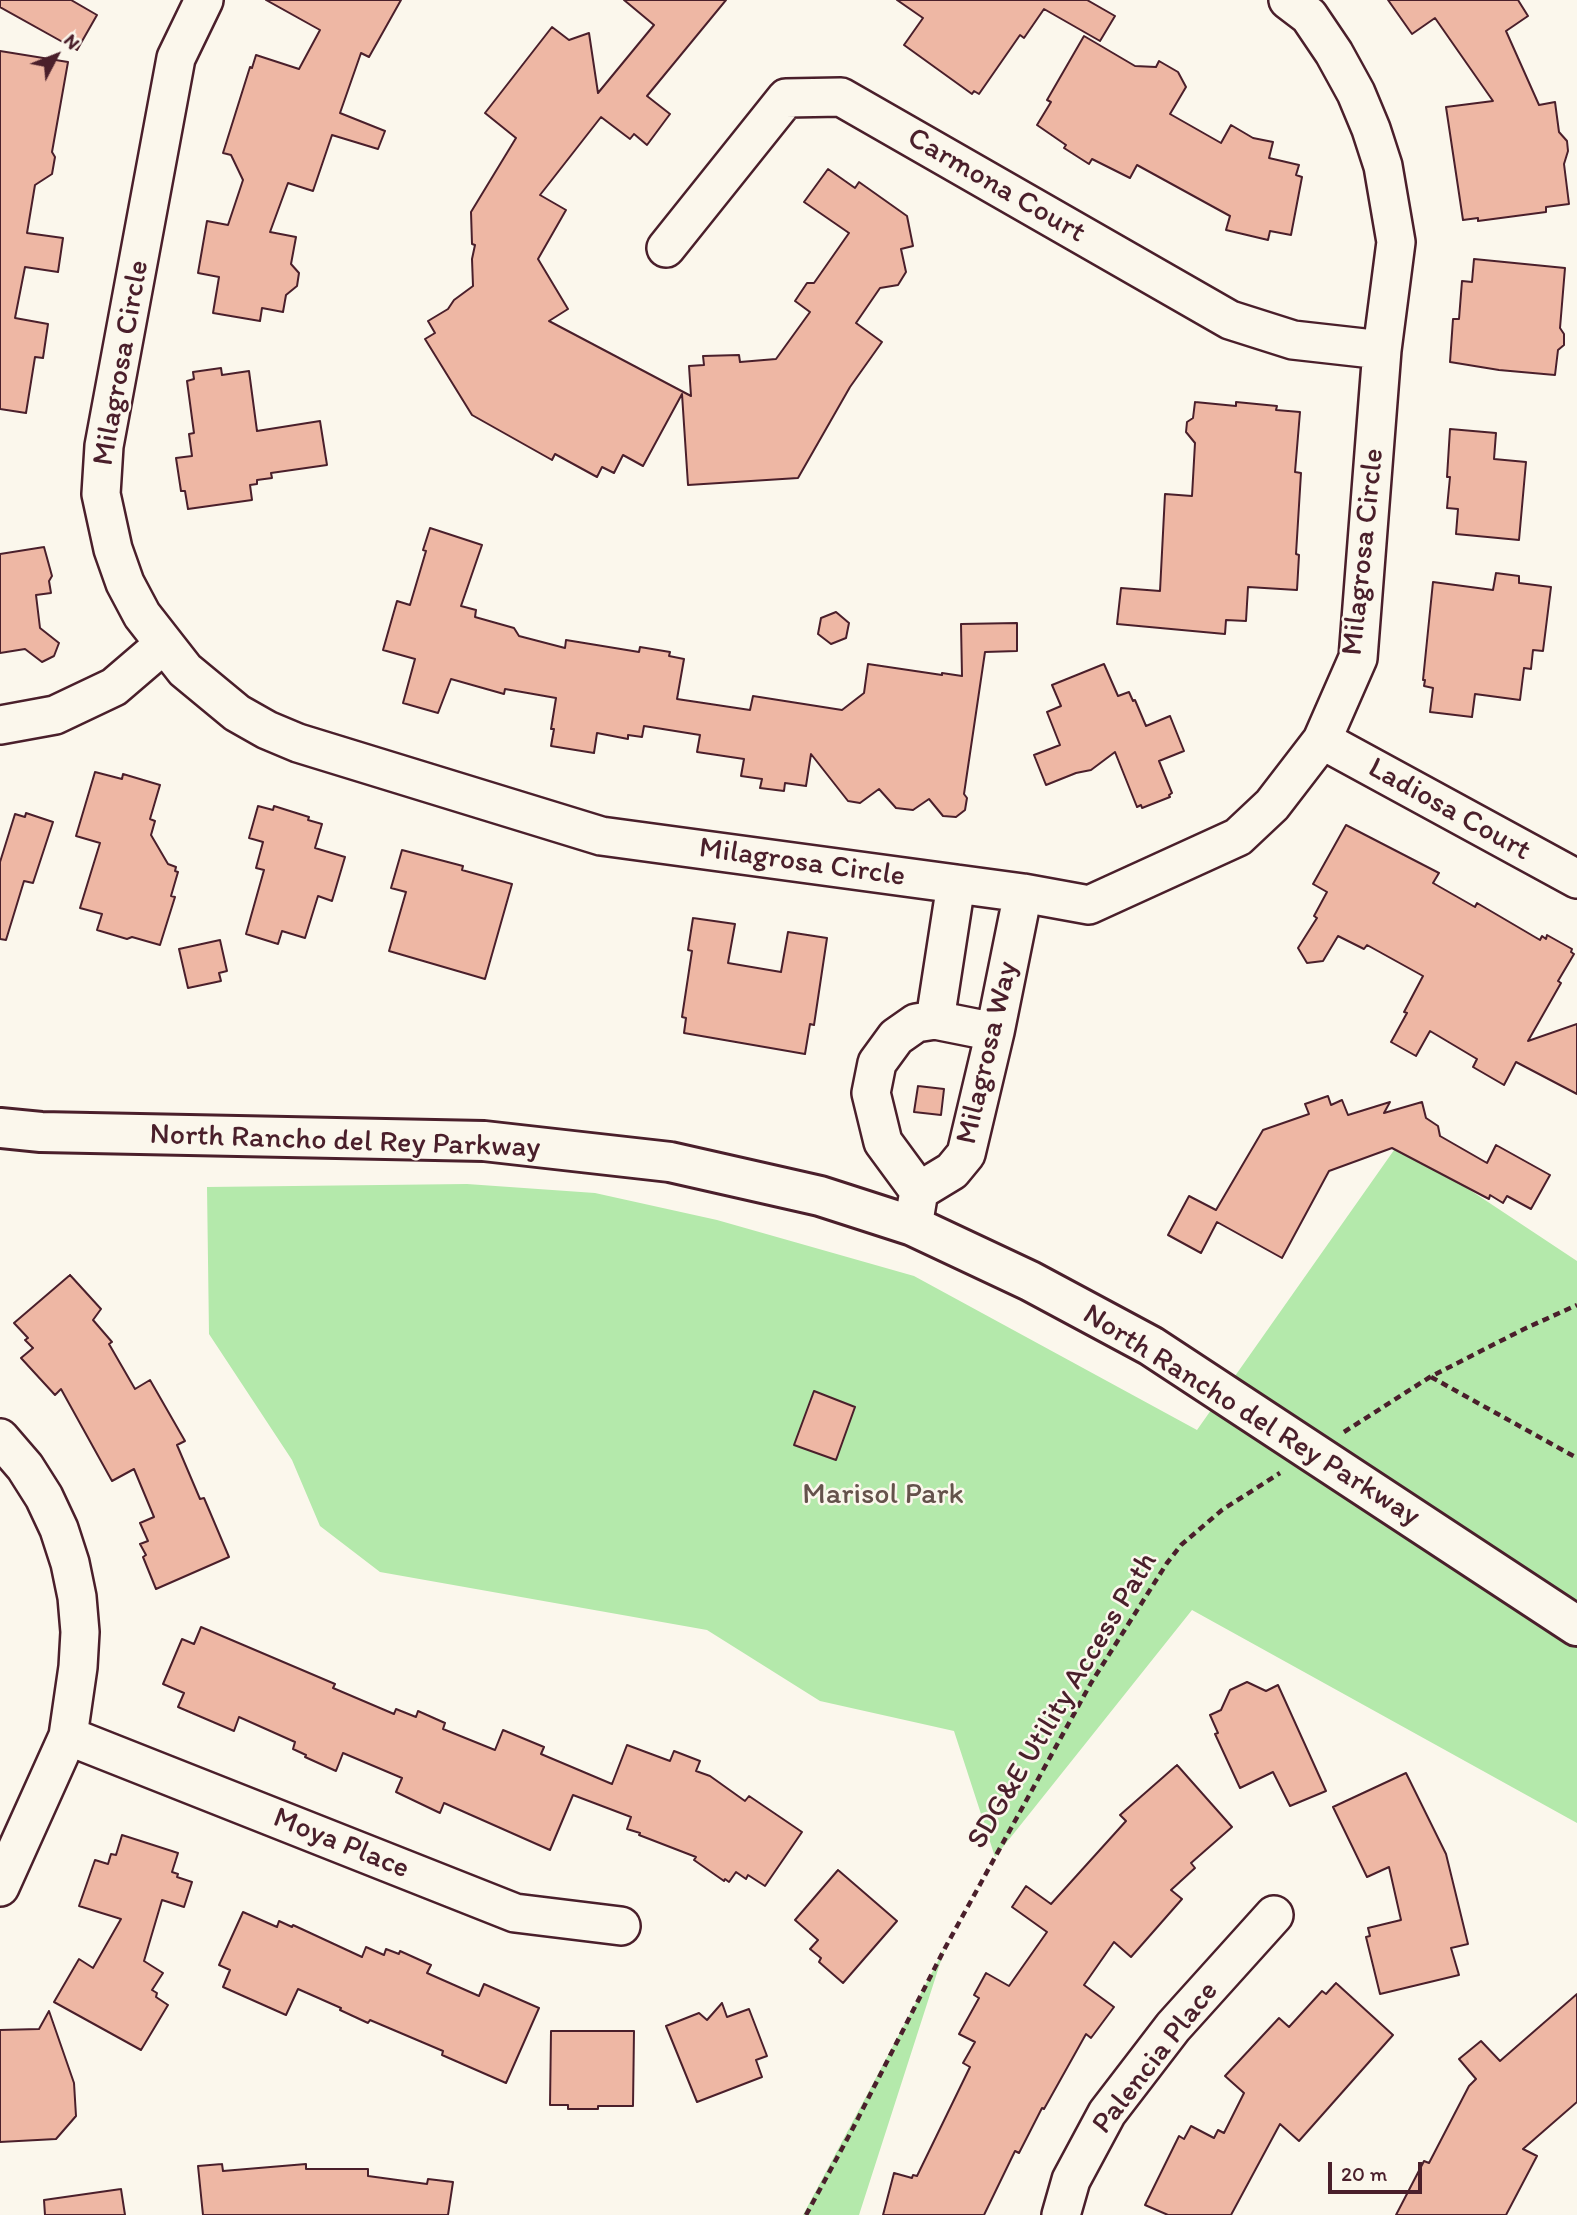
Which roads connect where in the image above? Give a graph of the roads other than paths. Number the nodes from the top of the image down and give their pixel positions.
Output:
1 (204, 0) edge
2 (1288, 0) edge
3 (666, 248) dead end
4 (1382, 350) junction
5 (163, 645) junction
6 (0, 725) edge
7 (1322, 740) junction
8 (1577, 879) edge
9 (956, 884) junction
10 (1023, 893) junction
11 (935, 1020) junction
12 (995, 1032) junction
13 (0, 1128) edge
14 (916, 1209) junction
15 (0, 1438) edge
16 (1577, 1626) edge
17 (68, 1736) junction
18 (0, 1887) edge
19 (1274, 1915) dead end
20 (621, 1926) dead end
21 (1061, 2215) edge

1 - 5 street, Milagrosa Circle
2 - 4 street, Milagrosa Circle
3 - 4 street, Carmona Court
4 - 7 street, Milagrosa Circle
5 - 6 street
5 - 9 street, Milagrosa Circle
7 - 8 street, Ladiosa Court
7 - 10 street, Milagrosa Circle
9 - 10 street, Milagrosa Circle
9 - 11 street, Milagrosa Way
10 - 12 street, Milagrosa Way
11 - 12 street
11 - 14 street, Milagrosa Way
12 - 14 street, Milagrosa Way
13 - 14 street, North Rancho del Rey Parkway
14 - 16 street, North Rancho del Rey Parkway
15 - 17 street
17 - 18 street
17 - 20 street, Moya Place
19 - 21 street, Palencia Place

